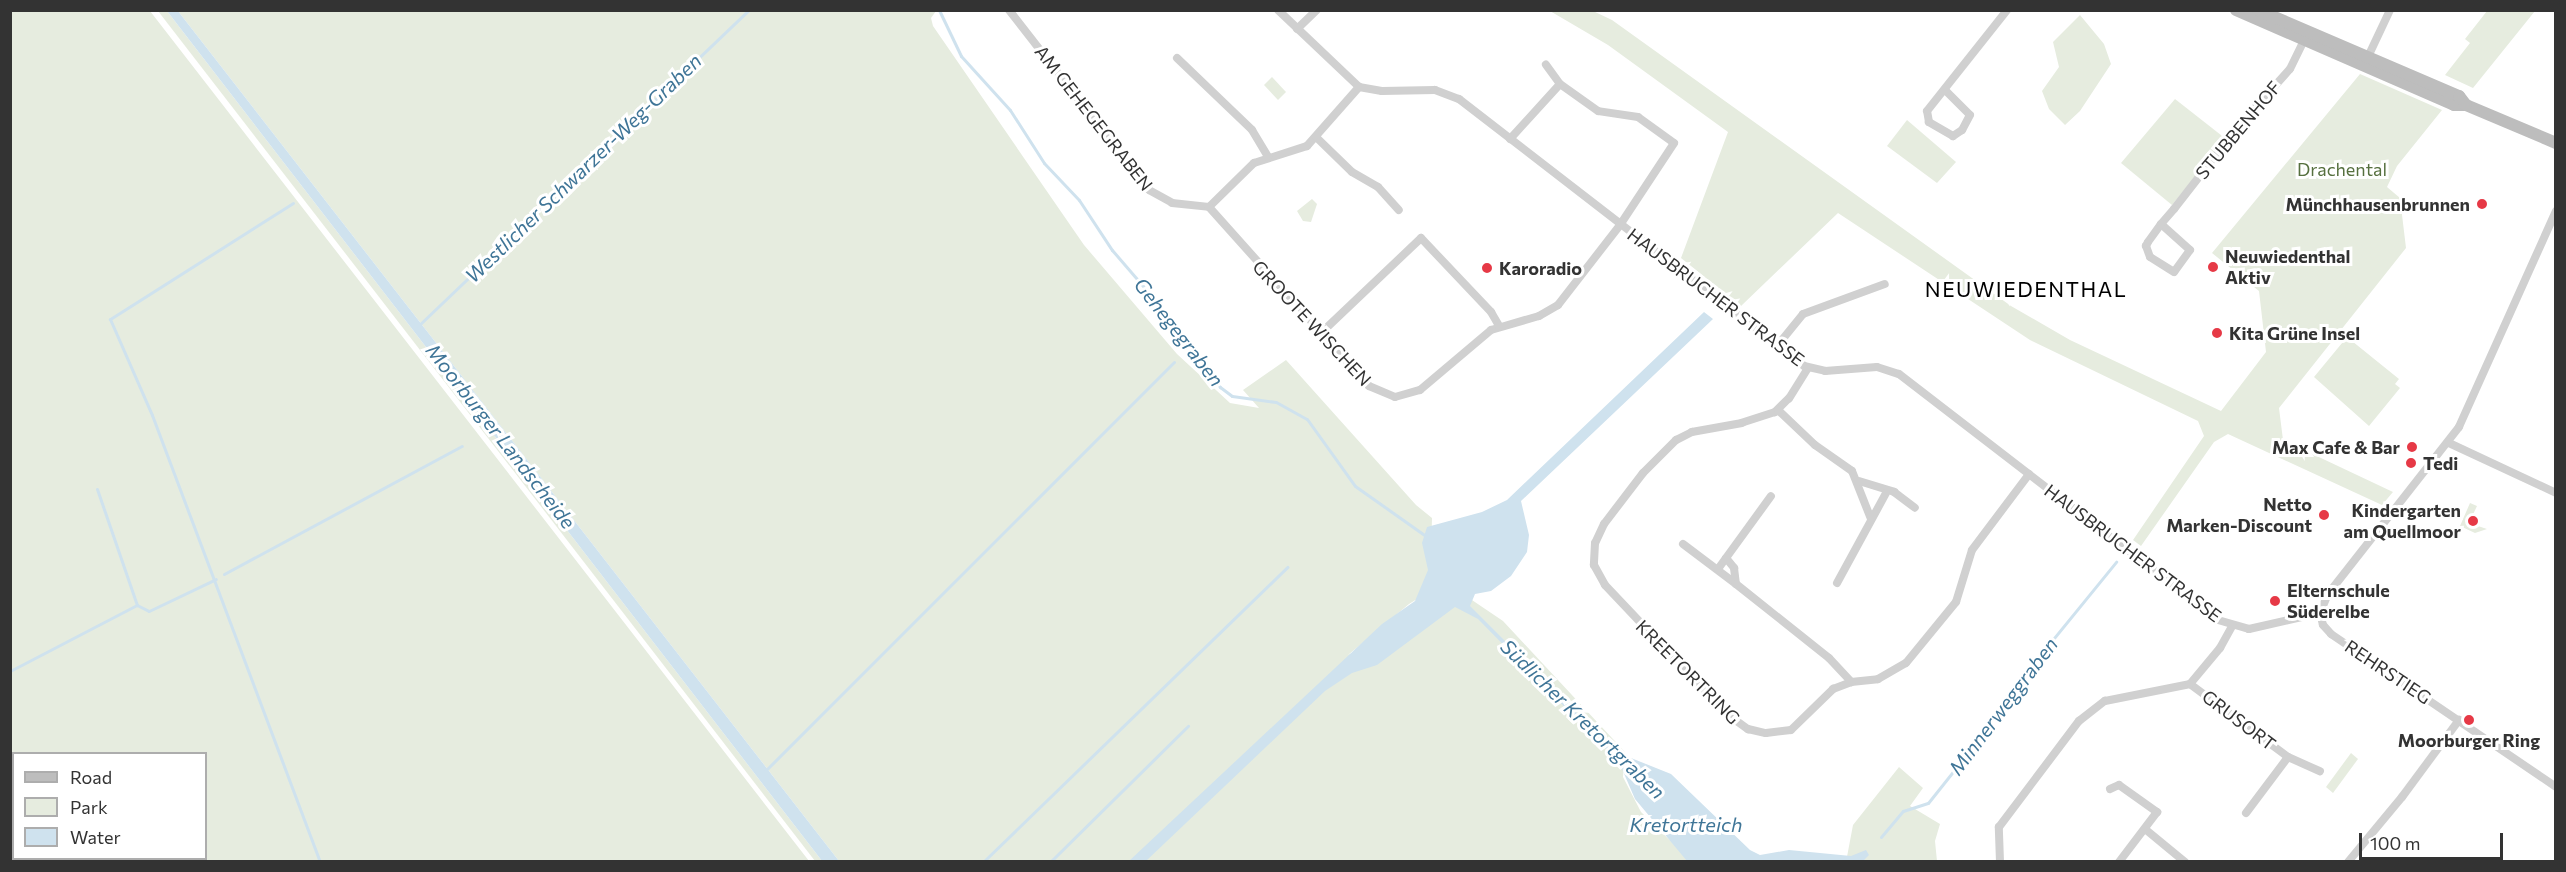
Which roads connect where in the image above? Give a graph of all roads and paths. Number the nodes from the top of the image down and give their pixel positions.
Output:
1 (1009, 10) edge
2 (1278, 10) edge
3 (1317, 10) edge
4 (2007, 10) edge
5 (2236, 10) edge
6 (2258, 10) edge
7 (2390, 10) edge
8 (1297, 29) junction
9 (2306, 36) junction
10 (1177, 58) dead end
11 (2366, 62) junction
12 (1546, 65) dead end
13 (1560, 84) junction
14 (1359, 87) junction
15 (1945, 90) junction
16 (1316, 137) junction
17 (1510, 138) junction
18 (2556, 143) edge
19 (1268, 157) junction
20 (1209, 207) junction
21 (1399, 210) dead end
22 (2556, 211) edge
23 (2161, 224) junction
24 (1620, 225) junction
25 (1885, 284) dead end
26 (1499, 326) junction
27 (1321, 333) junction
28 (1777, 346) junction
29 (1808, 368) junction
30 (1778, 410) junction
31 (2449, 443) junction
32 (2029, 474) junction
33 (1859, 481) junction
34 (1886, 493) junction
35 (2556, 493) edge
36 (1771, 496) dead end
37 (1915, 508) dead end
38 (1871, 519) junction
39 (1683, 544) dead end
40 (1726, 558) junction
41 (1718, 569) junction
42 (1837, 583) dead end
43 (1736, 584) junction
44 (2320, 613) junction
45 (2232, 626) junction
46 (1851, 682) junction
47 (2190, 684) junction
48 (2458, 720) junction
49 (2288, 757) junction
50 (2320, 771) dead end
51 (2556, 787) edge
52 (2110, 789) dead end
53 (2246, 813) dead end
54 (2145, 829) junction
55 (2000, 861) edge
56 (2119, 861) edge
57 (2185, 861) edge
58 (2348, 861) edge

1 - 20 street, AM GEHEGEGRABEN
2 - 8 street
3 - 8 street
4 - 15 street
5 - 9 street
6 - 9 street
7 - 11 street
8 - 14 street
9 - 11 street
9 - 23 street, STUBBENHOF
10 - 19 street
11 - 18 street
12 - 13 street
13 - 17 street
13 - 24 street, GROOTE WISCHEN
14 - 16 street
14 - 17 street, HAUSBRUCHER STRASSE
15 - 15 street
16 - 19 street
16 - 21 street
17 - 24 street, HAUSBRUCHER STRASSE
19 - 20 street
20 - 27 street, GROOTE WISCHEN
22 - 31 street
23 - 23 street, STUBBENHOF
24 - 26 street, GROOTE WISCHEN
24 - 28 street, HAUSBRUCHER STRASSE
25 - 28 street
26 - 27 street, GROOTE WISCHEN
26 - 27 street
28 - 29 street, HAUSBRUCHER STRASSE
29 - 30 street
29 - 32 street, HAUSBRUCHER STRASSE
30 - 33 street
30 - 46 street, KREETORTRING
31 - 35 street
31 - 44 street
32 - 45 street, HAUSBRUCHER STRASSE
32 - 46 street, KREETORTRING
33 - 34 street
33 - 38 street
34 - 37 street
34 - 38 street
36 - 40 street
38 - 42 street
39 - 41 street
40 - 41 street
40 - 43 street
41 - 43 street
43 - 46 street
44 - 45 street, HAUSBRUCHER STRASSE
44 - 48 street, REHRSTIEG
45 - 47 street
47 - 49 street, GRUSORT
47 - 55 street
48 - 51 street, REHRSTIEG
48 - 58 street
49 - 50 street, GRUSORT
49 - 53 street
52 - 54 street
54 - 56 street
54 - 57 street

